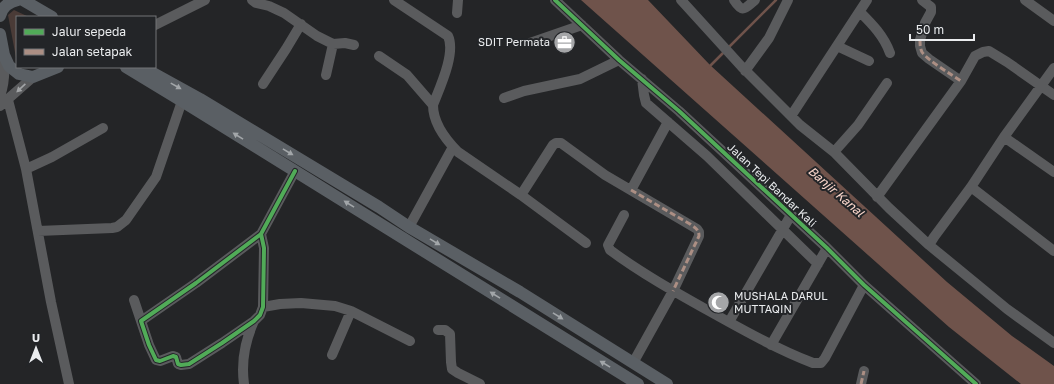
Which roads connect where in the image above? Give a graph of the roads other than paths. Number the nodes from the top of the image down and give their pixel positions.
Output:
1 (24, 0) edge
2 (205, 0) edge
3 (252, 0) edge
4 (394, 0) edge
5 (458, 0) edge
6 (555, 0) edge
7 (682, 0) edge
8 (734, 0) edge
9 (755, 0) edge
10 (788, 0) edge
11 (867, 0) edge
12 (922, 0) edge
13 (1025, 0) edge
14 (860, 12) junction
15 (457, 13) dead end
16 (0, 16) edge
17 (50, 16) edge
18 (1054, 21) edge
19 (156, 24) edge
20 (301, 24) junction
21 (582, 25) junction
22 (0, 34) edge
23 (530, 42) dead end
24 (333, 44) junction
25 (354, 45) dead end
26 (837, 46) junction
27 (890, 53) dead end
28 (4, 55) junction
29 (379, 56) dead end
30 (619, 60) junction
31 (869, 61) dead end
32 (53, 68) edge
33 (128, 68) edge
34 (144, 68) edge
35 (1054, 68) edge
36 (744, 69) junction
37 (326, 75) dead end
38 (33, 76) junction
39 (642, 79) junction
40 (960, 81) junction
41 (263, 84) dead end
42 (888, 84) dead end
43 (1041, 86) junction
44 (1054, 95) edge
45 (4, 98) edge
46 (504, 98) dead end
47 (182, 101) junction
48 (433, 105) junction
49 (0, 106) edge
50 (791, 116) junction
51 (668, 122) junction
52 (104, 128) dead end
53 (1004, 137) junction
54 (453, 147) junction
55 (834, 152) junction
56 (26, 169) junction
57 (295, 172) junction
58 (1054, 172) edge
59 (971, 187) junction
60 (631, 190) junction
61 (521, 195) junction
62 (877, 197) junction
63 (380, 207) junction
64 (624, 215) dead end
65 (791, 215) junction
66 (372, 219) junction
67 (409, 227) junction
68 (782, 230) junction
69 (38, 231) junction
70 (261, 234) junction
71 (586, 243) dead end
72 (929, 245) junction
73 (827, 248) junction
74 (1054, 251) edge
75 (818, 264) junction
76 (864, 285) junction
77 (673, 290) junction
78 (134, 300) dead end
79 (537, 303) junction
80 (263, 306) junction
81 (351, 311) junction
82 (529, 316) junction
83 (141, 321) junction
84 (254, 321) junction
85 (729, 322) junction
86 (438, 330) dead end
87 (410, 341) dead end
88 (1054, 343) edge
89 (771, 345) junction
90 (332, 355) dead end
91 (633, 363) junction
92 (864, 371) dead end
93 (68, 384) edge
94 (244, 384) edge
95 (480, 384) edge
96 (638, 384) edge
97 (666, 384) edge
98 (861, 384) edge
99 (976, 384) edge

1 - 16 main road
1 - 17 main road
2 - 19 street
3 - 20 street
4 - 48 street
5 - 15 street
6 - 21 street, Jalan Tepi Bandar Kali
7 - 36 street
8 - 9 street
10 - 36 street
11 - 14 street
12 - 40 street
13 - 18 street
14 - 26 street
14 - 27 street
20 - 24 street
20 - 41 street
21 - 23 street
21 - 30 street, Jalan Tepi Bandar Kali
22 - 28 main road
24 - 25 street
24 - 37 street
26 - 31 street
26 - 50 street
28 - 38 main road
28 - 45 street
29 - 48 street
30 - 39 street, Jalan Tepi Bandar Kali
30 - 46 street
32 - 38 main road
33 - 47 main road
34 -> 63 main road
35 - 43 street
36 - 50 street
38 -> 45 street
39 - 51 street
39 - 65 street, Jalan Tepi Bandar Kali
40 - 43 street
40 - 62 street
42 - 55 street
43 - 44 street
43 - 53 street
45 - 49 street
45 - 56 street
57 -> 47 main road
47 - 69 street
48 - 54 street
50 - 55 street
51 - 60 street
51 - 68 street
52 - 56 street
53 - 58 street
53 - 59 street
54 - 61 street
54 - 67 street
55 - 62 street
56 - 69 street
66 -> 57 main road
57 - 70 street
59 - 72 street
59 - 74 street
60 - 61 street
60 - 77 street
61 - 71 street
62 - 72 street
63 - 66 main road
63 - 67 main road
64 - 77 street
65 - 68 street
65 - 73 street, Jalan Tepi Bandar Kali
82 -> 66 main road
67 -> 79 main road
68 - 75 street
68 - 85 street
69 - 93 street
70 - 80 street
70 - 83 street
72 - 88 street
73 - 75 street
73 - 76 street, Jalan Tepi Bandar Kali
75 - 89 street
76 - 89 street
76 - 99 street, Jalan Tepi Bandar Kali
77 - 85 street
77 - 91 street
78 - 83 street
79 - 82 main road
79 -> 91 main road
80 - 81 street
80 - 84 street
81 - 87 street
81 - 90 street
96 -> 82 main road
83 - 84 street
84 - 94 street
85 - 89 street
86 - 95 street
91 - 97 main road
92 - 98 street

